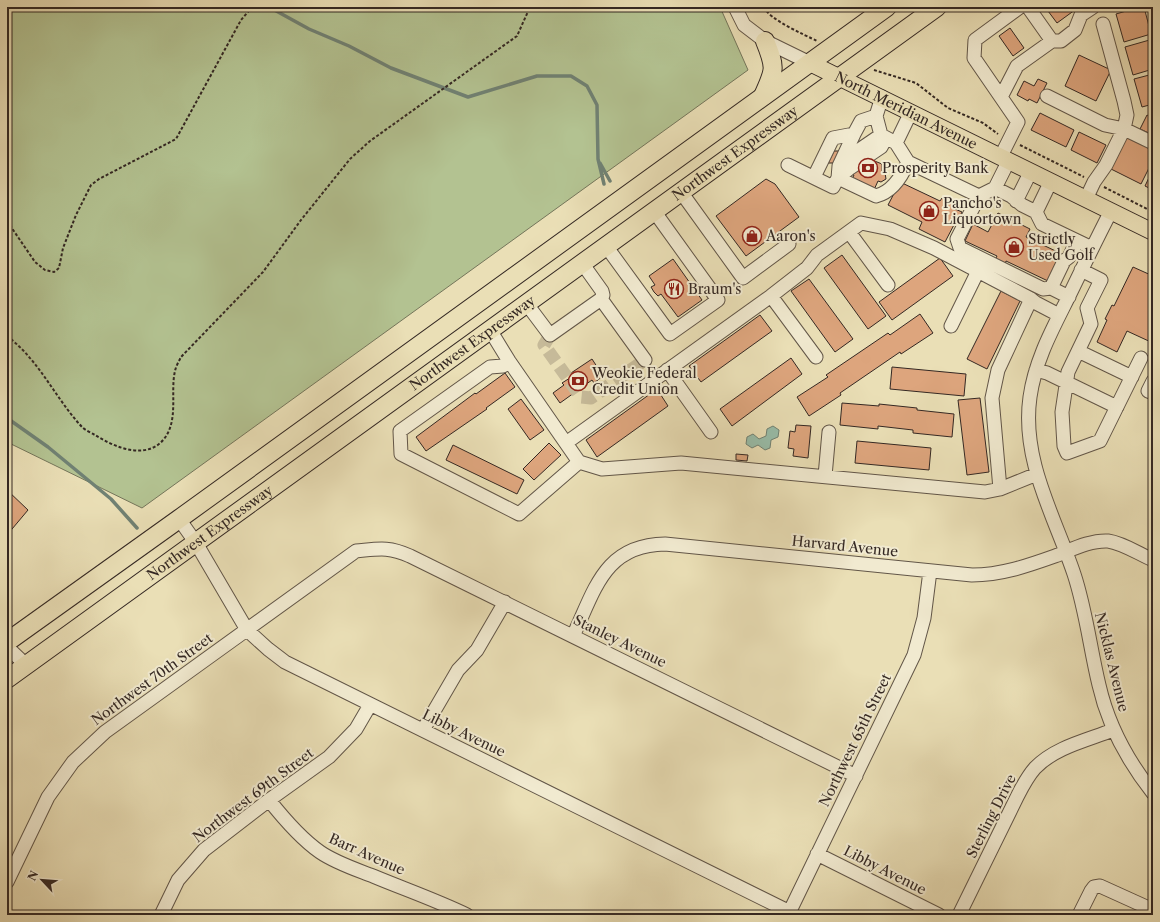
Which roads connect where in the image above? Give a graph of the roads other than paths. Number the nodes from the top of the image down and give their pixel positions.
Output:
1 (735, 7) edge
2 (887, 7) edge
3 (937, 7) edge
4 (1020, 7) edge
5 (1028, 7) edge
6 (1093, 7) edge
7 (1103, 24) dead end
8 (765, 41) junction
9 (1052, 41) junction
10 (810, 63) junction
11 (840, 77) junction
12 (1047, 96) dead end
13 (762, 97) junction
14 (1001, 97) junction
15 (882, 98) junction
16 (911, 112) junction
17 (876, 116) junction
18 (1124, 129) junction
19 (854, 134) junction
20 (887, 139) junction
21 (1153, 143) edge
22 (1005, 158) junction
23 (908, 162) junction
24 (788, 165) dead end
25 (1031, 171) junction
26 (814, 177) junction
27 (838, 178) junction
28 (1051, 181) junction
29 (995, 188) junction
30 (681, 192) junction
31 (979, 196) junction
32 (1086, 198) junction
33 (1016, 201) junction
34 (654, 211) junction
35 (1111, 211) junction
36 (1036, 212) junction
37 (849, 232) junction
38 (1153, 232) edge
39 (1077, 241) junction
40 (789, 244) dead end
41 (606, 246) junction
42 (1092, 248) junction
43 (582, 263) junction
44 (1081, 270) junction
45 (978, 271) junction
46 (888, 285) dead end
47 (1051, 288) junction
48 (770, 296) junction
49 (1068, 296) junction
50 (601, 299) junction
51 (1033, 301) junction
52 (526, 303) junction
53 (473, 306) junction
54 (1059, 315) junction
55 (951, 326) dead end
56 (490, 330) junction
57 (1078, 351) junction
58 (816, 357) dead end
59 (1141, 358) dead end
60 (645, 360) dead end
61 (509, 362) junction
62 (667, 370) junction
63 (1036, 370) junction
64 (1132, 377) junction
65 (1153, 381) edge
66 (1066, 382) junction
67 (1153, 393) edge
68 (1118, 407) junction
69 (711, 432) dead end
70 (829, 432) dead end
71 (566, 443) junction
72 (579, 462) junction
73 (1037, 474) junction
74 (825, 476) junction
75 (1000, 489) junction
76 (180, 519) junction
77 (196, 543) junction
78 (366, 550) joint
79 (1066, 552) junction
80 (1153, 560) edge
81 (930, 572) junction
82 (505, 602) junction
83 (247, 630) junction
84 (573, 636) junction
85 (7, 642) edge
86 (7, 647) edge
87 (26, 665) junction
88 (7, 679) edge
89 (370, 705) junction
90 (423, 730) junction
91 (1114, 730) junction
92 (856, 776) junction
93 (1153, 793) edge
94 (269, 800) junction
95 (817, 854) junction
96 (7, 882) edge
97 (1153, 910) edge
98 (789, 913) edge
99 (161, 915) edge
100 (467, 915) edge
101 (939, 915) edge
102 (959, 915) edge
103 (1079, 915) edge

1 - 8 street, North Meridian Avenue
2 - 10 highway, Northwest Expressway
3 - 11 highway, Northwest Expressway
4 - 14 street
5 - 9 street
6 - 9 street
7 - 18 street
8 - 10 street, North Meridian Avenue
8 - 13 highway
9 - 14 street
10 - 11 main road, North Meridian Avenue
10 - 13 highway, Northwest Expressway
11 - 15 main road, North Meridian Avenue
11 - 30 highway, Northwest Expressway
12 - 18 street
13 - 53 highway, Northwest Expressway
14 - 22 street
15 - 16 main road, North Meridian Avenue
15 - 17 street
16 - 20 street
16 - 22 main road, North Meridian Avenue
17 - 19 street
17 - 20 street
18 - 21 street
18 - 32 street
19 - 26 street
19 - 27 street
20 - 23 street
20 - 27 street
22 - 25 main road, North Meridian Avenue
22 - 29 street
23 - 27 street
23 - 31 street
24 - 26 street
25 - 28 main road, North Meridian Avenue
25 - 33 street
26 - 27 street
28 - 32 main road, North Meridian Avenue
28 - 36 street
29 - 31 street
29 - 33 street
30 - 34 highway, Northwest Expressway
30 - 40 street
31 - 47 street
32 - 35 main road, North Meridian Avenue
33 - 36 street
34 - 41 highway, Northwest Expressway
34 - 41 street
35 - 38 main road, North Meridian Avenue
35 - 42 street, Nicklas Avenue
36 - 39 street
37 - 45 street
37 - 46 street
37 - 48 street
39 - 42 street
39 - 47 street
41 - 43 highway, Northwest Expressway
42 - 44 street, Nicklas Avenue
43 - 50 street
43 - 52 highway, Northwest Expressway
44 - 49 street, Nicklas Avenue
44 - 57 street
45 - 51 street
45 - 55 street
47 - 49 street
48 - 58 street
48 - 62 street
49 - 54 street, Nicklas Avenue
50 - 52 street
50 - 60 street
51 - 54 street
51 - 75 street
52 - 56 highway, Northwest Expressway
53 - 56 highway
53 - 76 highway, Northwest Expressway
54 - 63 street, Nicklas Avenue
56 - 61 street
56 - 77 highway, Northwest Expressway
57 - 64 street
57 - 66 street
59 - 64 street
61 - 71 street
61 - 72 street
62 - 69 street
62 - 71 street
63 - 66 street
63 - 73 street, Nicklas Avenue
64 - 68 street
65 - 67 street
66 - 68 street
66 - 68 street
70 - 74 street
71 - 72 street
72 - 74 street
73 - 75 street
73 - 79 street, Nicklas Avenue
74 - 75 street
76 - 77 street, Libby Avenue
76 - 85 highway, Northwest Expressway
77 - 83 street, Libby Avenue
77 - 87 highway, Northwest Expressway
78 - 82 street, Stanley Avenue
78 - 83 street, Northwest 70th Street
79 - 80 street, Harvard Avenue
79 - 81 street, Harvard Avenue
79 - 91 street, Nicklas Avenue
81 - 84 street, Harvard Avenue
81 - 92 street, Northwest 65th Street
82 - 84 street, Stanley Avenue
82 - 90 street
83 - 89 street, Libby Avenue
83 - 96 street, Northwest 70th Street
84 - 92 street, Stanley Avenue
86 - 87 street
87 - 88 highway, Northwest Expressway
89 - 90 street, Libby Avenue
89 - 94 street, Northwest 69th Street
90 - 98 street, Libby Avenue
91 - 93 street, Nicklas Avenue
91 - 102 street, Sterling Drive
92 - 95 street, Northwest 65th Street
94 - 99 street, Northwest 69th Street
94 - 100 street, Barr Avenue
95 - 98 street, Northwest 65th Street
95 - 101 street, Libby Avenue
97 - 103 street

